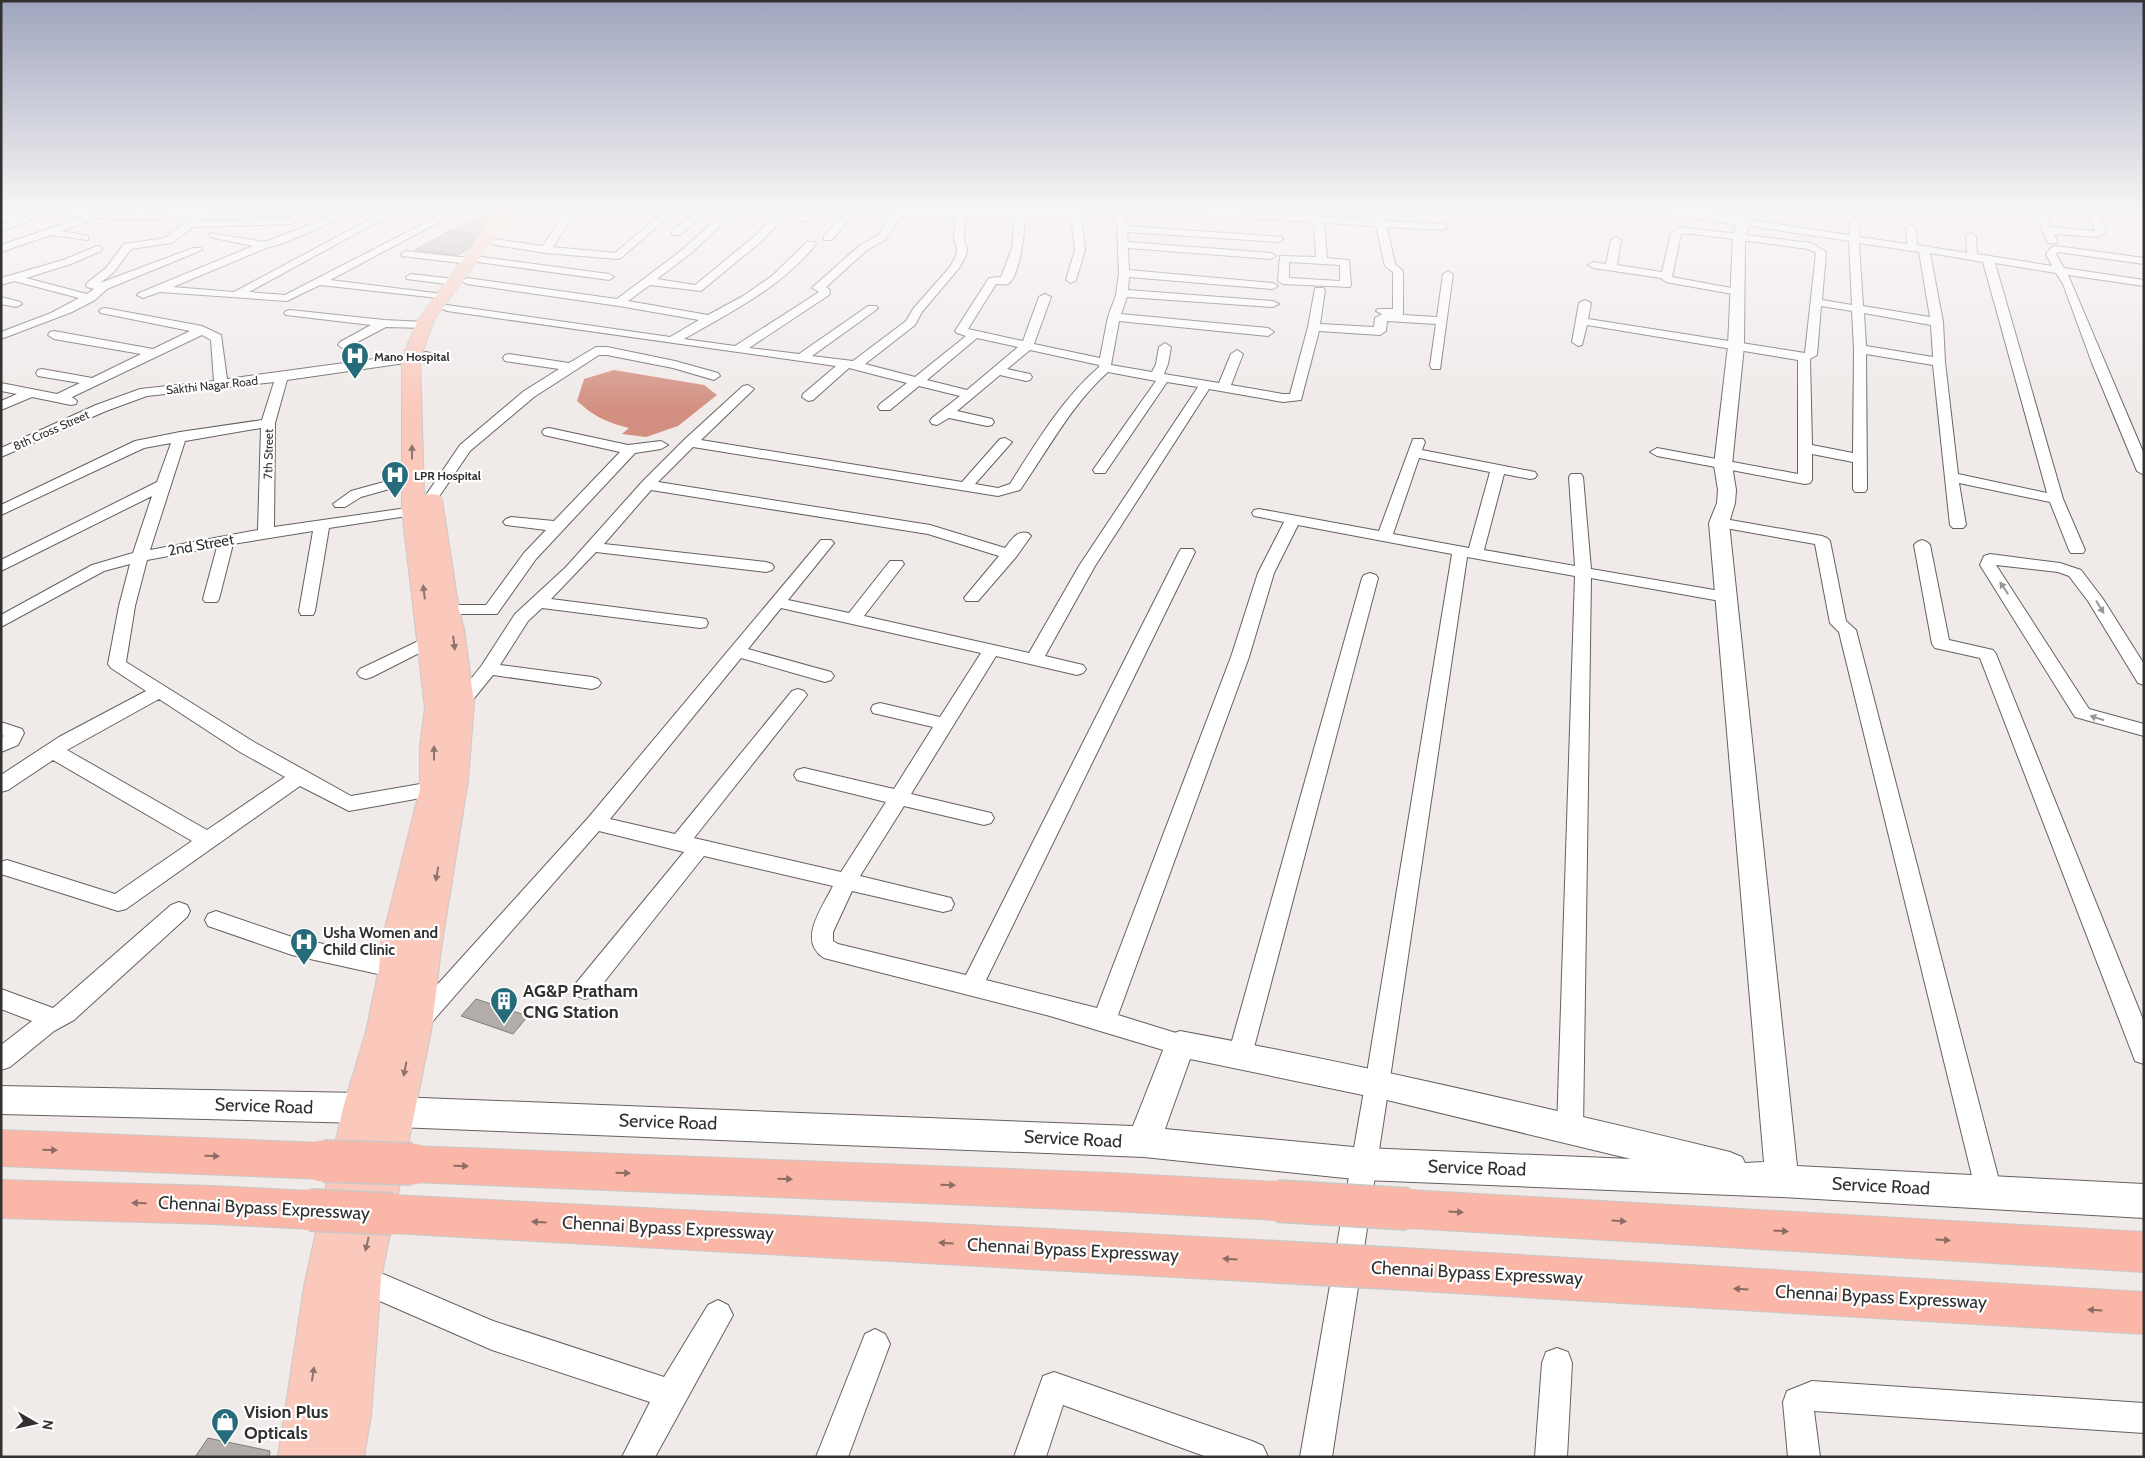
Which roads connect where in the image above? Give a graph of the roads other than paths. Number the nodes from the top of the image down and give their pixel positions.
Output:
1 (14, 278) joint
2 (101, 278) edge
3 (114, 278) edge
4 (186, 278) edge
5 (268, 278) edge
6 (326, 278) edge
7 (421, 278) edge
8 (464, 278) edge
9 (652, 278) edge
10 (709, 278) edge
11 (776, 278) edge
12 (829, 278) edge
13 (945, 278) edge
14 (1006, 278) edge
15 (1123, 278) edge
16 (1189, 278) edge
17 (1283, 278) edge
18 (1346, 278) edge
19 (1398, 278) edge
20 (1447, 278) edge
21 (1666, 278) edge
22 (1739, 278) edge
23 (1818, 278) edge
24 (1854, 278) edge
25 (1929, 278) edge
26 (1993, 278) edge
27 (2065, 278) edge
28 (2112, 278) edge
29 (648, 281) junction
30 (1, 282) edge
31 (318, 282) junction
32 (461, 282) junction
33 (2144, 283) edge
34 (93, 285) junction
35 (1273, 286) dead end
36 (160, 289) junction
37 (1319, 290) dead end
38 (1738, 292) junction
39 (1122, 293) junction
40 (143, 295) dead end
41 (236, 295) junction
42 (91, 298) junction
43 (287, 298) junction
44 (1045, 298) dead end
45 (1, 300) edge
46 (1816, 302) junction
47 (445, 303) junction
48 (619, 303) junction
49 (1585, 303) dead end
50 (16, 304) dead end
51 (1273, 304) dead end
52 (872, 308) dead end
53 (268, 309) dead end
54 (1858, 309) junction
55 (105, 311) dead end
56 (1373, 311) dead end
57 (290, 313) dead end
58 (1114, 317) junction
59 (711, 319) junction
60 (1441, 321) junction
61 (1582, 321) junction
62 (1937, 322) junction
63 (384, 323) junction
64 (424, 325) junction
65 (1610, 326) junction
66 (1314, 327) junction
67 (202, 330) junction
68 (1268, 332) dead end
69 (54, 335) dead end
70 (974, 335) junction
71 (1, 336) edge
72 (673, 340) junction
73 (1605, 340) dead end
74 (1578, 342) dead end
75 (344, 345) dead end
76 (1027, 346) junction
77 (1736, 346) junction
78 (1165, 347) dead end
79 (1860, 348) junction
80 (737, 350) junction
81 (154, 353) junction
82 (1237, 354) dead end
83 (418, 357) junction
84 (1804, 357) junction
85 (508, 358) dead end
86 (801, 358) junction
87 (1939, 362) junction
88 (851, 365) junction
89 (1105, 365) junction
90 (1436, 366) dead end
91 (571, 367) junction
92 (1119, 370) joint
93 (998, 371) junction
94 (42, 373) dead end
95 (714, 376) dead end
96 (282, 377) junction
97 (1026, 377) dead end
98 (1159, 380) junction
99 (94, 382) junction
100 (917, 382) junction
101 (221, 384) junction
102 (1, 387) edge
103 (1224, 388) junction
104 (748, 389) dead end
105 (1204, 389) junction
106 (30, 393) junction
107 (969, 394) junction
108 (808, 397) dead end
109 (58, 399) junction
110 (1, 406) edge
111 (885, 407) dead end
112 (101, 408) junction
113 (428, 422) dead end
114 (987, 422) dead end
115 (268, 423) junction
116 (549, 432) dead end
117 (180, 436) junction
118 (690, 442) junction
119 (1005, 442) dead end
120 (662, 445) dead end
121 (1805, 448) junction
122 (630, 450) junction
123 (1656, 452) dead end
124 (1, 453) edge
125 (1860, 459) junction
126 (430, 466) dead end
127 (1723, 466) junction
128 (1498, 469) junction
129 (1100, 470) dead end
130 (2144, 471) edge
131 (1530, 475) dead end
132 (1576, 477) dead end
133 (1950, 477) junction
134 (412, 478) junction
135 (165, 484) junction
136 (647, 485) junction
137 (965, 487) junction
138 (1860, 489) dead end
139 (2056, 499) junction
140 (340, 504) dead end
141 (1724, 505) junction
142 (425, 506) junction
143 (1, 512) edge
144 (1259, 513) dead end
145 (1293, 520) junction
146 (511, 522) dead end
147 (322, 525) junction
148 (1958, 525) dead end
149 (558, 526) junction
150 (266, 533) junction
151 (1024, 536) dead end
152 (1384, 537) junction
153 (226, 541) junction
154 (826, 542) dead end
155 (1922, 545) dead end
156 (592, 547) junction
157 (2078, 550) dead end
158 (1187, 552) dead end
159 (1468, 552) junction
160 (1010, 554) junction
161 (141, 556) junction
162 (896, 564) dead end
163 (1, 566) edge
164 (766, 567) dead end
165 (1583, 571) junction
166 (1370, 578) dead end
167 (1726, 596) junction
168 (972, 598) dead end
169 (211, 599) dead end
170 (537, 602) junction
171 (777, 602) junction
172 (447, 610) junction
173 (307, 611) dead end
174 (853, 619) junction
175 (1, 622) edge
176 (700, 623) dead end
177 (431, 640) junction
178 (991, 650) junction
179 (736, 651) junction
180 (1034, 660) junction
181 (489, 669) junction
182 (1077, 669) dead end
183 (366, 672) dead end
184 (825, 676) dead end
185 (2144, 679) edge
186 (592, 683) dead end
187 (159, 691) junction
188 (798, 695) dead end
189 (461, 703) junction
190 (880, 708) dead end
191 (945, 724) junction
192 (1, 728) edge
193 (2144, 730) edge
194 (1, 746) edge
195 (53, 750) junction
196 (804, 775) dead end
197 (300, 776) junction
198 (1, 785) edge
199 (444, 787) junction
200 (899, 796) junction
201 (984, 818) dead end
202 (595, 823) junction
203 (208, 840) junction
204 (690, 845) junction
205 (6, 868) dead end
206 (846, 881) junction
207 (943, 904) dead end
208 (179, 911) dead end
209 (216, 920) dead end
210 (408, 969) junction
211 (972, 986) junction
212 (585, 989) dead end
213 (1, 1000) edge
214 (1104, 1020) junction
215 (46, 1024) junction
216 (399, 1029) junction
217 (1180, 1044) junction
218 (2144, 1053) edge
219 (1240, 1055) junction
220 (1, 1059) edge
221 (1377, 1085) junction
222 (1, 1100) edge
223 (380, 1110) junction
224 (1570, 1129) junction
225 (1144, 1142) junction
226 (1, 1148) edge
227 (1364, 1164) junction
228 (1782, 1181) junction
229 (1989, 1192) junction
230 (1, 1199) edge
231 (2144, 1201) edge
232 (2144, 1252) edge
233 (360, 1278) junction
234 (2144, 1313) edge
235 (718, 1315) dead end
236 (875, 1344) dead end
237 (1557, 1363) dead end
238 (672, 1394) junction
239 (2144, 1418) edge
240 (301, 1457) edge
241 (341, 1457) edge
242 (638, 1457) edge
243 (832, 1457) edge
244 (1030, 1457) edge
245 (1252, 1457) edge
246 (1316, 1457) edge
247 (1551, 1457) edge
248 (1804, 1457) edge

1 - 30 street
1 - 42 street
2 - 34 street
3 - 34 street
4 - 36 street
5 - 41 street
6 - 31 street
7 - 32 street
8 - 32 main road
9 - 29 street
10 - 29 street
11 - 59 street
12 - 80 street
13 - 88 street
14 - 70 street
15 - 39 street
16 - 35 street
17 - 18 street
19 - 56 street
20 - 60 street
21 - 38 street
22 - 38 street
23 - 46 street
24 - 54 street
25 - 62 street
26 - 139 street
27 - 130 street
28 - 33 street
29 - 48 street
31 - 43 street
31 - 47 street
32 - 47 main road
32 - 48 street
34 - 42 street
36 - 40 street
36 - 41 street
37 - 66 street
38 - 77 street
39 - 51 street
39 - 58 street
41 - 43 street
42 - 71 street
43 - 53 street
44 - 76 street
45 - 50 street
46 - 54 street
46 - 84 street
47 - 64 main road
47 - 72 street
47 - 83 main road
48 - 59 street
49 - 61 street
52 - 86 street
54 - 62 street
54 - 79 street
55 - 67 street
57 - 63 street
58 - 68 street
58 - 89 street
59 - 72 street
60 - 66 street
60 - 90 street
61 - 65 street
61 - 74 street
62 - 87 street
63 - 64 street
63 - 75 street
64 - 83 main road
65 - 73 street
65 - 77 street
66 - 103 street
67 - 81 street
67 - 101 street
69 - 81 street
70 - 76 street
70 - 100 street
72 - 80 street
76 - 89 street
76 - 93 street
77 - 84 street
77 - 127 street
78 - 98 street
79 - 87 street
79 - 125 street
80 - 86 street
81 - 99 street
82 - 103 street
83 - 96 street, Sakthi Nagar Road
83 - 113 main road
134 -> 83 main road
84 - 121 street
85 - 91 street
86 - 88 street
87 - 133 street
88 - 100 street
88 - 108 street
89 - 92 street
89 - 137 street
91 - 95 street
91 - 142 street
92 - 98 street
93 - 97 street
93 - 107 street
94 - 99 street
96 - 101 street, Sakthi Nagar Road
96 - 115 street, 7th Street
98 - 105 street
98 - 129 street
99 - 109 street
100 - 107 street
100 - 111 street
101 - 112 street, Sakthi Nagar Road
102 - 106 street
103 - 105 street
104 - 118 street
105 - 180 street
106 - 109 street
106 - 110 street
107 - 114 street
109 - 112 street
112 - 124 street, 8th Cross Street
115 - 117 street
115 - 150 street, 7th Street
116 - 122 street
117 - 135 street
117 - 143 street
118 - 136 street
118 - 137 street
119 - 137 street
120 - 122 street
121 - 125 street
121 - 127 street
122 - 149 street
123 - 127 street
125 - 138 street
126 - 142 main road
127 - 141 street
128 - 131 street
128 - 152 street
128 - 159 street
132 - 165 street
133 - 139 street
133 - 148 street
134 - 140 street
134 - 142 main road
135 - 161 street
135 - 163 street
136 - 156 street
136 - 160 street
139 - 157 street
141 - 167 street
141 - 229 street
142 - 147 street, 2nd Street
142 - 172 main road
177 -> 142 main road
144 - 145 street
145 - 152 street
145 - 214 street
146 - 149 street
147 - 150 street, 2nd Street
147 - 173 street
149 - 172 street
150 - 153 street, 2nd Street
151 - 160 street
152 - 159 street
153 - 161 street, 2nd Street
153 - 169 street
154 - 171 street
155 - 218 street
156 - 164 street
156 - 170 street
158 - 211 street
159 - 165 street
159 - 221 street
160 - 168 street
161 - 175 street, 2nd Street
161 - 187 street
162 - 174 street
165 - 167 street
165 - 224 street
166 - 219 street
167 - 228 street
170 - 176 street
170 - 181 street
171 - 174 street
171 - 179 street
172 -> 189 main road
174 - 178 street
177 - 183 street
199 -> 177 main road
178 - 180 street
178 - 191 street
179 - 184 street
179 - 202 street
180 - 182 street
181 - 186 street
181 - 189 street
193 -> 185 street
187 - 195 street
187 - 197 street
188 - 204 street
189 - 199 main road
190 - 191 street
191 - 200 street
192 - 194 street
195 - 198 street
195 - 203 street
196 - 200 street
197 - 199 street
197 - 203 street
199 - 210 main road
200 - 201 street
200 - 206 street
202 - 204 street
202 - 216 street
203 - 205 street
204 - 206 street
204 - 212 street
206 - 207 street
206 - 211 street
208 - 215 street
209 - 210 street
210 - 216 main road
211 - 214 street
213 - 215 street
214 - 217 street
215 - 220 street
216 - 223 main road
217 - 219 street
217 - 225 street
219 - 221 street
221 - 224 street
221 - 227 street
222 - 223 street, Service Road
223 - 225 street, Service Road
223 -> 233 main road
240 -> 223 main road
224 - 228 street
225 - 227 street, Service Road
226 -> 232 highway, bridge
227 - 228 street, Service Road
227 - 246 street
228 - 229 street, Service Road
229 - 231 street, Service Road
234 -> 230 highway, Chennai Bypass Expressway, bridge
233 - 238 street
233 - 241 main road
235 - 238 street
236 - 243 street
237 - 247 street
238 - 242 street
239 - 248 street
244 - 245 street

